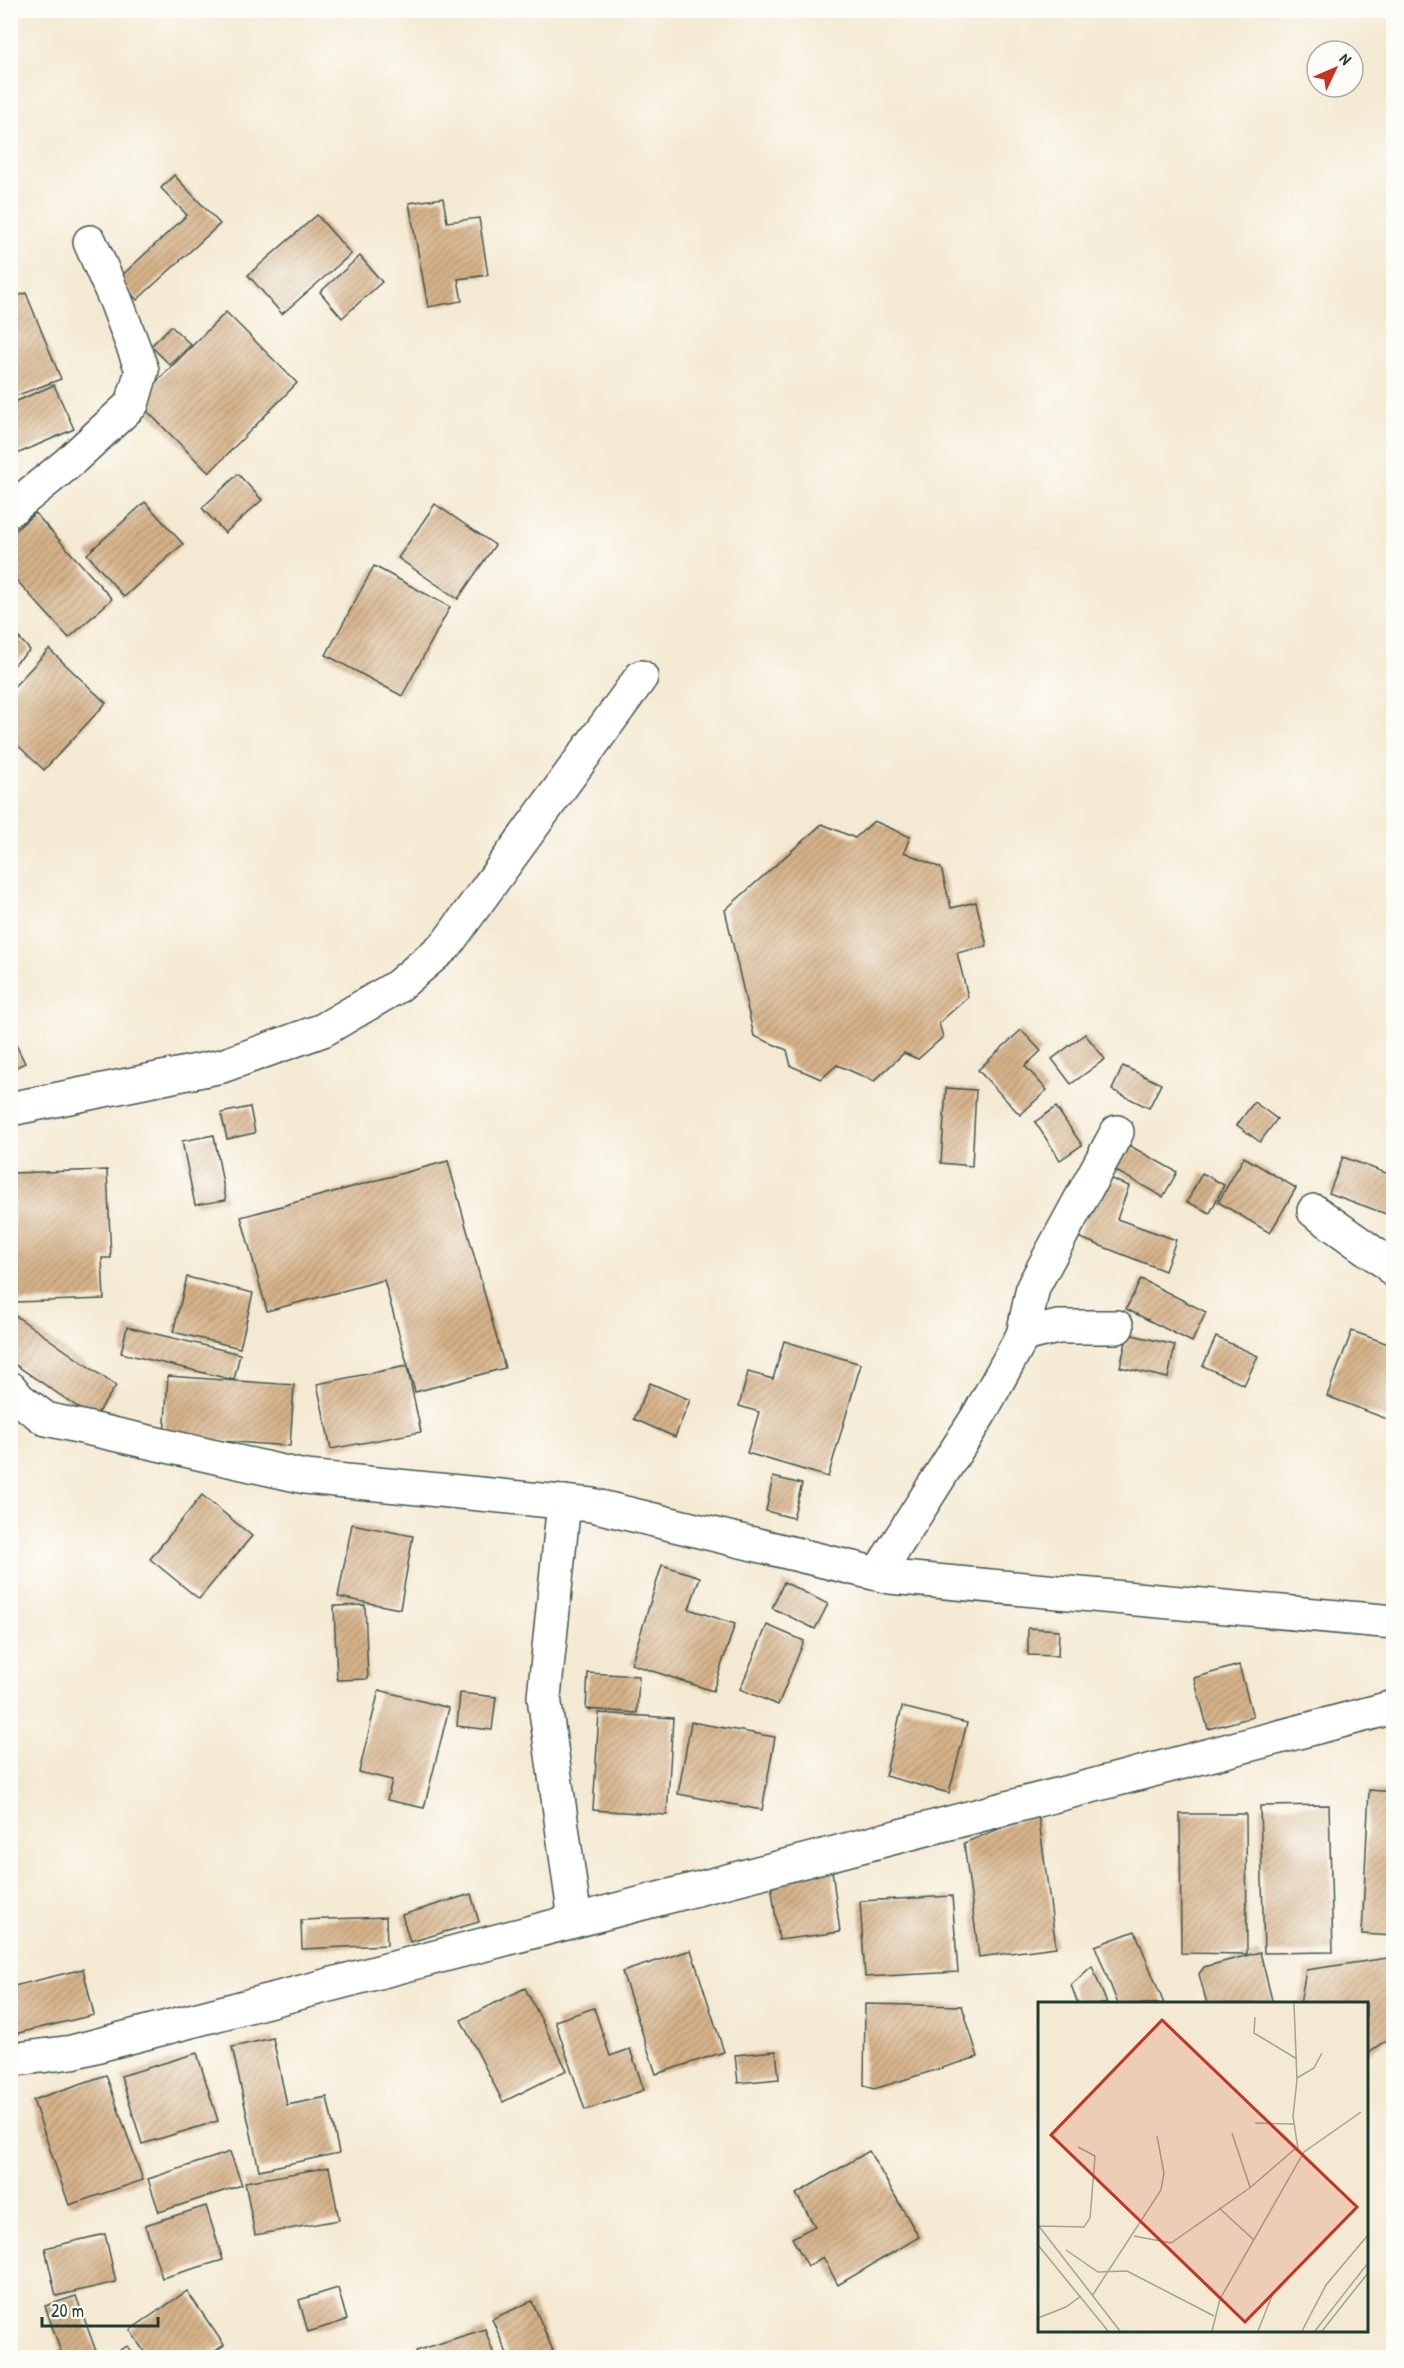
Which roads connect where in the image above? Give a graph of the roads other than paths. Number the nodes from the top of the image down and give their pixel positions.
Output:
1 (90, 242) dead end
2 (10, 510) edge
3 (641, 677) dead end
4 (10, 1109) edge
5 (1117, 1131) dead end
6 (1314, 1211) dead end
7 (1394, 1271) edge
8 (1117, 1327) dead end
9 (1023, 1335) junction
10 (10, 1388) edge
11 (564, 1502) junction
12 (879, 1572) junction
13 (1394, 1622) edge
14 (1394, 1707) edge
15 (574, 1920) junction
16 (10, 2060) edge

1 - 2 street
3 - 4 street
5 - 9 street
6 - 7 street
8 - 9 street
9 - 12 street
10 - 11 street
11 - 12 street
11 - 15 street
12 - 13 street
14 - 15 street
15 - 16 street

